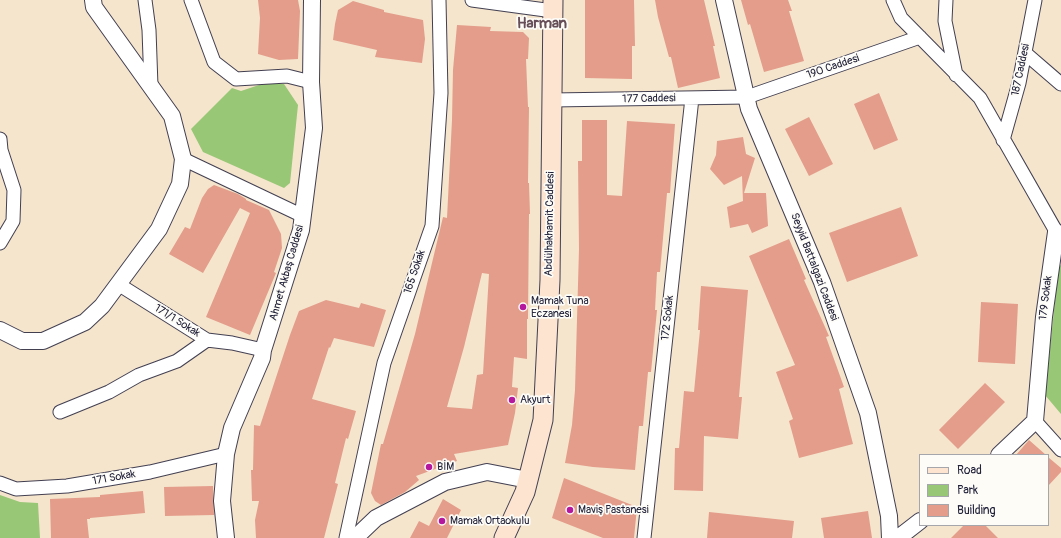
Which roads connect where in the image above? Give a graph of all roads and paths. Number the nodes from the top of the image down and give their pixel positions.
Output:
1 (93, 0) edge
2 (145, 0) edge
3 (191, 0) edge
4 (312, 0) edge
5 (439, 0) edge
6 (472, 0) edge
7 (724, 0) edge
8 (893, 0) edge
9 (946, 0) edge
10 (1035, 0) edge
11 (552, 6) edge
12 (920, 37) junction
13 (1025, 53) junction
14 (956, 74) junction
15 (311, 82) junction
16 (1061, 84) edge
17 (151, 86) junction
18 (747, 97) junction
19 (692, 98) junction
20 (552, 100) junction
21 (1003, 140) junction
22 (1, 145) edge
23 (183, 159) junction
24 (303, 216) junction
25 (1058, 236) edge
26 (0, 242) edge
27 (118, 284) junction
28 (0, 330) edge
29 (207, 340) junction
30 (264, 350) junction
31 (60, 412) dead end
32 (1034, 421) junction
33 (1061, 450) edge
34 (226, 454) junction
35 (1000, 454) edge
36 (528, 480) junction
37 (0, 483) edge
38 (919, 522) edge
39 (226, 538) edge
40 (346, 538) edge
41 (354, 538) edge
42 (506, 538) edge
43 (644, 538) edge
44 (890, 538) edge
45 (898, 538) edge

1 - 17 street
2 - 17 street
3 - 15 street
4 - 15 street, Ahmet Akbaş Caddesi
5 - 40 street, 165 Sokak
6 - 11 street
7 - 18 street, Seyyid Battalgazi Caddesi
8 - 12 street, 179 Sokak
9 - 14 street
10 - 13 street, 187 Caddesi
11 - 20 main road, Abdülhakhamit Caddesi
12 - 14 street, 179 Sokak
12 - 18 street, 190 Caddesi
13 - 16 street
13 - 21 street, 187 Caddesi
14 - 21 street, 179 Sokak
15 - 24 street, Ahmet Akbaş Caddesi
17 - 23 street
18 - 19 street, 177 Caddesi
18 - 44 street, Seyyid Battalgazi Caddesi
19 - 20 street, 177 Caddesi
19 - 43 street, 172 Sokak
20 - 36 main road, Abdülhakhamit Caddesi
21 - 25 street, 179 Sokak
22 - 26 street
23 - 24 street
23 - 27 street
24 - 30 street, Ahmet Akbaş Caddesi
25 - 32 street, 179 Sokak
27 - 28 street
27 - 29 street, 171/1 Sokak
29 - 30 street, 171/1 Sokak
29 - 31 street
30 - 34 street, Ahmet Akbaş Caddesi
32 - 33 street
32 - 35 street
34 - 37 street, 171 Sokak
34 - 39 street, Ahmet Akbaş Caddesi
36 - 41 street
36 - 42 main road, Abdülhakhamit Caddesi
38 - 45 street

